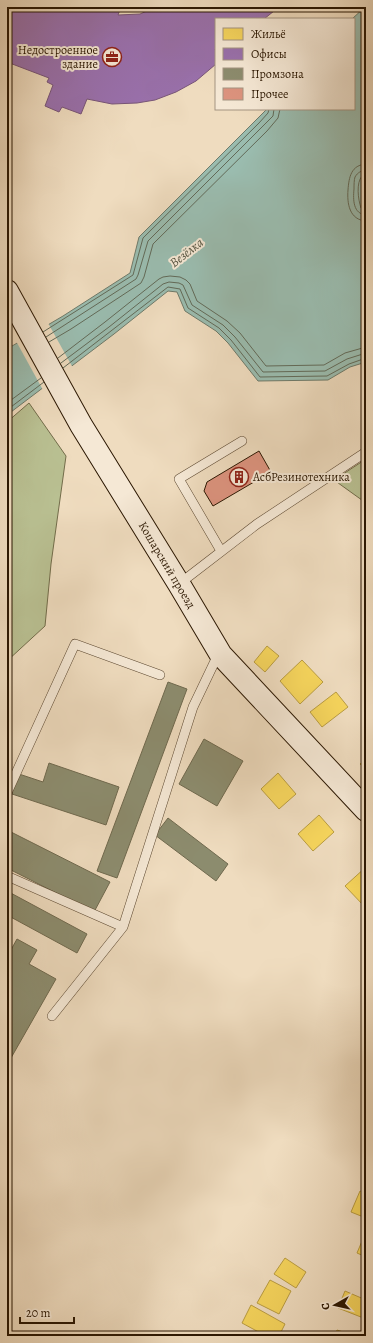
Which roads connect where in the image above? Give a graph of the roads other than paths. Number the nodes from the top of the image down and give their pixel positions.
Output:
1 (7, 291) edge
2 (242, 441) dead end
3 (366, 452) edge
4 (221, 551) junction
5 (179, 584) junction
6 (221, 655) junction
7 (160, 676) dead end
8 (7, 793) edge
9 (366, 810) edge
10 (7, 876) edge
11 (123, 927) junction
12 (52, 1016) dead end

1 - 5 street, Кошарский проезд
2 - 4 lane
3 - 4 lane
4 - 5 lane
5 - 6 street, Кошарский проезд
6 - 9 street, Кошарский проезд
6 - 11 lane
7 - 8 lane
10 - 11 lane
11 - 12 lane

